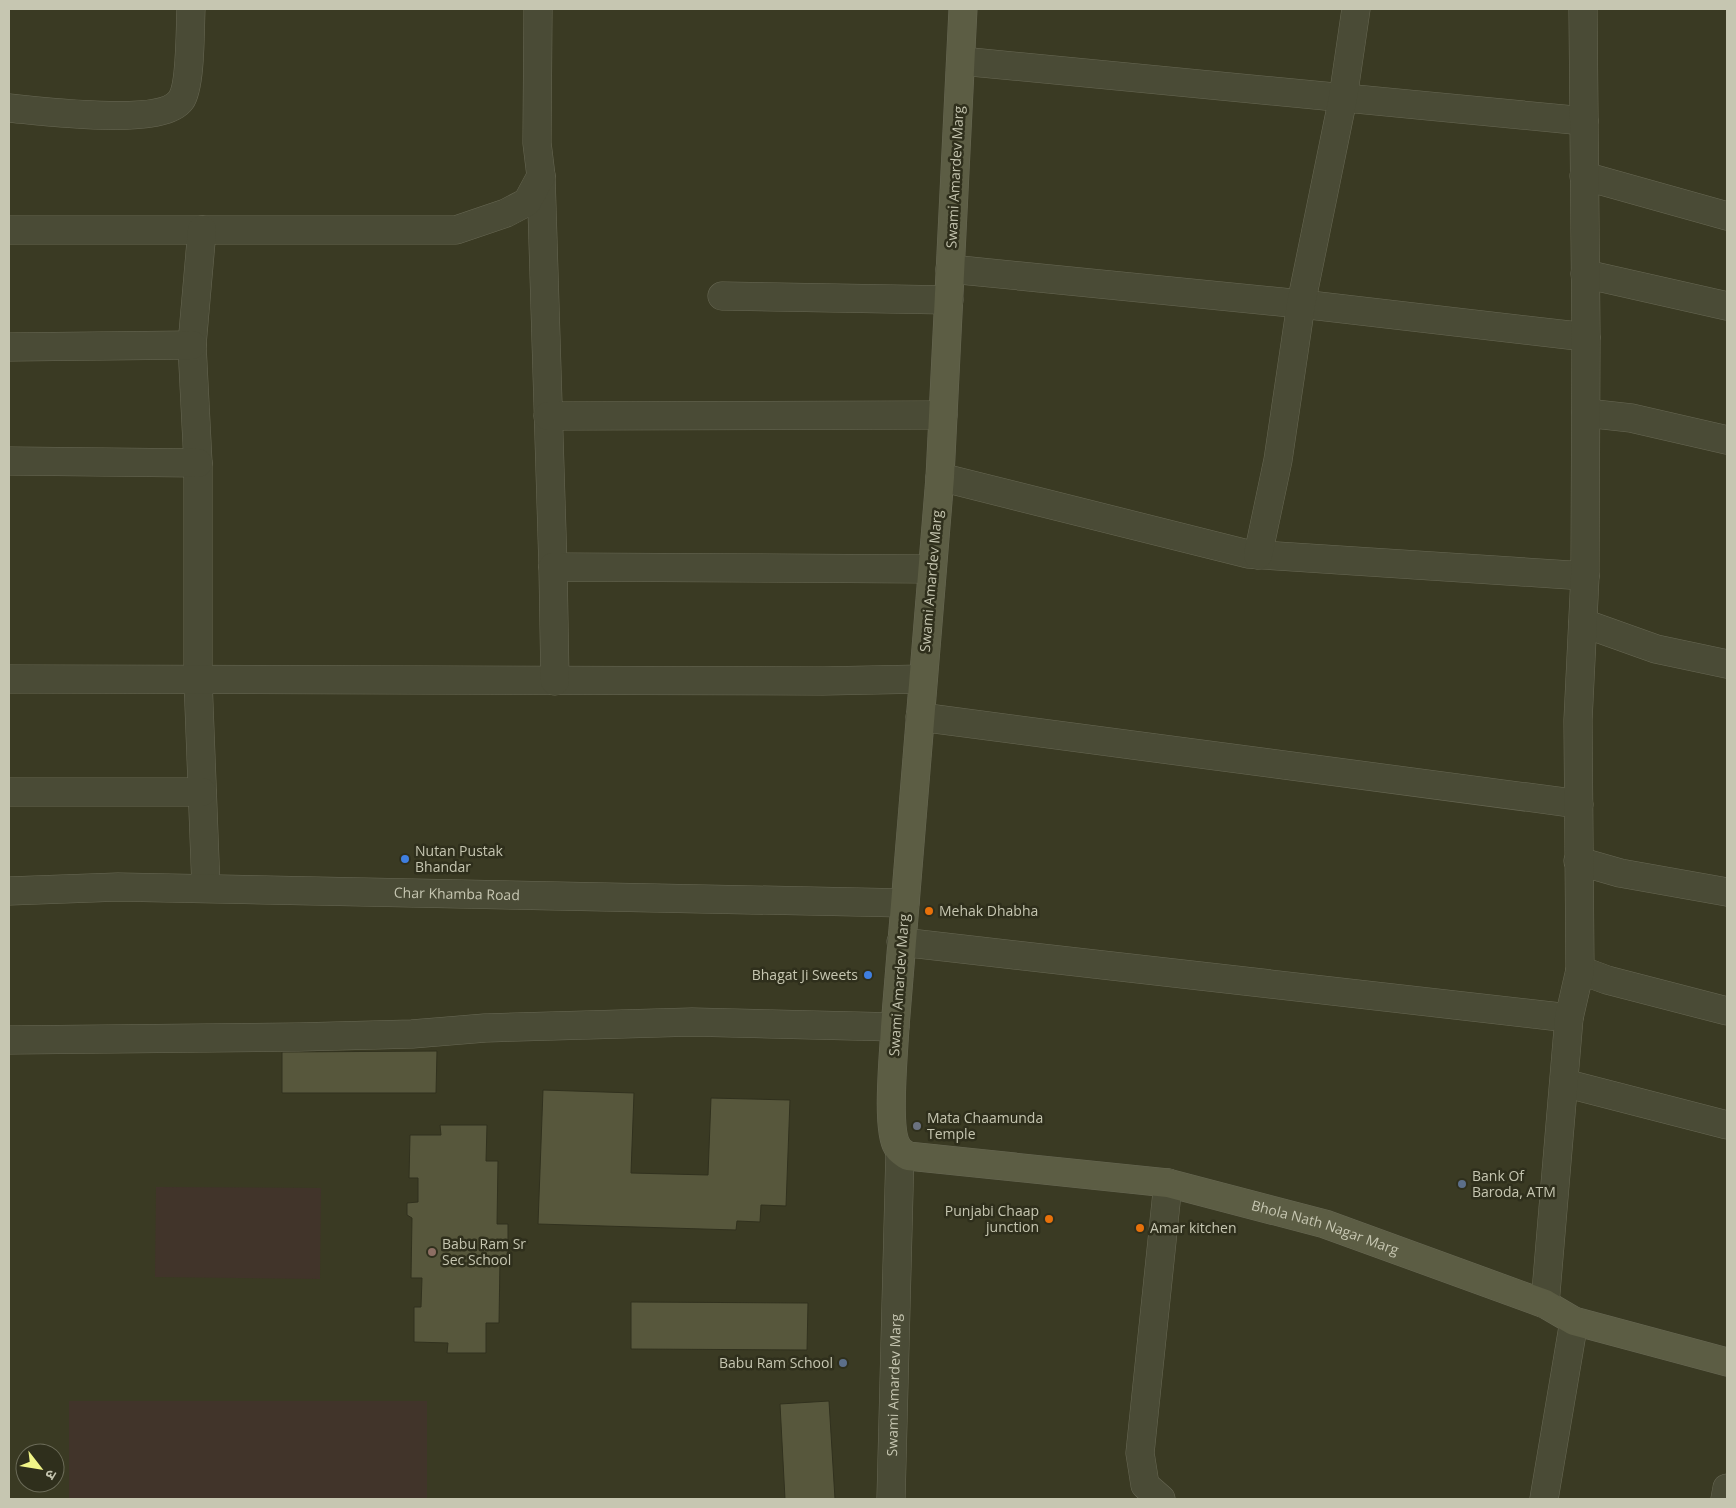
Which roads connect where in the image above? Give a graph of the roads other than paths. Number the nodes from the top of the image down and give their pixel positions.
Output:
1 (191, 9) edge
2 (538, 9) edge
3 (963, 9) edge
4 (1356, 9) edge
5 (1583, 9) edge
6 (961, 61) junction
7 (1344, 98) junction
8 (9, 108) edge
9 (1584, 121) junction
10 (541, 176) junction
11 (1584, 176) junction
12 (1727, 216) edge
13 (9, 230) edge
14 (202, 230) junction
15 (950, 269) junction
16 (1585, 274) junction
17 (722, 296) dead end
18 (949, 300) junction
19 (1301, 304) junction
20 (1727, 306) edge
21 (1586, 337) junction
22 (192, 345) junction
23 (9, 347) edge
24 (1586, 413) junction
25 (548, 416) junction
26 (943, 416) junction
27 (1727, 440) edge
28 (9, 461) edge
29 (198, 463) junction
30 (940, 478) junction
31 (1258, 555) junction
32 (553, 567) junction
33 (932, 569) junction
34 (1585, 576) junction
35 (1583, 623) junction
36 (1727, 664) edge
37 (9, 679) edge
38 (198, 679) junction
39 (923, 679) junction
40 (555, 681) junction
41 (920, 717) junction
42 (9, 792) edge
43 (202, 792) junction
44 (1579, 804) junction
45 (1578, 861) junction
46 (206, 888) junction
47 (9, 891) edge
48 (1727, 892) edge
49 (905, 903) junction
50 (901, 942) junction
51 (1580, 970) junction
52 (1727, 1011) edge
53 (1569, 1018) junction
54 (895, 1027) junction
55 (9, 1040) edge
56 (1564, 1083) junction
57 (1727, 1125) edge
58 (904, 1154) junction
59 (1168, 1183) junction
60 (1545, 1304) junction
61 (1574, 1321) junction
62 (1727, 1362) edge
63 (1727, 1488) edge
64 (891, 1499) edge
65 (1161, 1499) edge
66 (1544, 1499) edge
67 (1725, 1499) edge

1 - 8 street
2 - 10 street
3 - 6 street, Swami Amardev Marg
4 - 7 street
5 - 9 street
6 - 7 street
6 - 15 street, Swami Amardev Marg
7 - 9 street
7 - 19 street
9 - 11 street
10 - 14 street
10 - 25 street
11 - 12 street
11 - 16 street
13 - 14 street
14 - 22 street
15 - 18 street, Swami Amardev Marg
15 - 19 street
16 - 20 street
16 - 21 street
17 - 18 street
18 - 26 street, Swami Amardev Marg
19 - 21 street
19 - 31 street
21 - 24 street
22 - 23 street
22 - 29 street
24 - 27 street
24 - 34 street
25 - 26 street
25 - 32 street
26 - 30 street, Swami Amardev Marg
28 - 29 street
29 - 38 street
30 - 31 street
30 - 33 street, Swami Amardev Marg
31 - 34 street
32 - 33 street
32 - 40 street
33 - 39 street, Swami Amardev Marg
34 - 35 street
35 - 36 street
35 - 44 street
37 - 38 street
38 - 40 street
38 - 43 street
39 - 40 street
39 - 41 street, Swami Amardev Marg
41 - 44 street
41 - 49 street, Swami Amardev Marg
42 - 43 street
43 - 46 street
44 - 45 street
45 - 48 street
45 - 51 street
46 - 47 street, Char Khamba Road
46 - 49 street, Char Khamba Road
49 - 50 street, Swami Amardev Marg
50 - 53 street
50 - 54 street, Swami Amardev Marg
51 - 52 street
51 - 53 street
53 - 56 street
54 - 55 street
54 - 58 street, Swami Amardev Marg
56 - 57 street
56 - 60 street
58 - 59 street, Bhola Nath Nagar Marg
58 - 64 street, Swami Amardev Marg
59 - 60 street, Bhola Nath Nagar Marg
59 - 65 street
60 - 61 street, Bhola Nath Nagar Marg
61 - 62 street, Bhola Nath Nagar Marg
61 - 66 street
63 - 67 street

